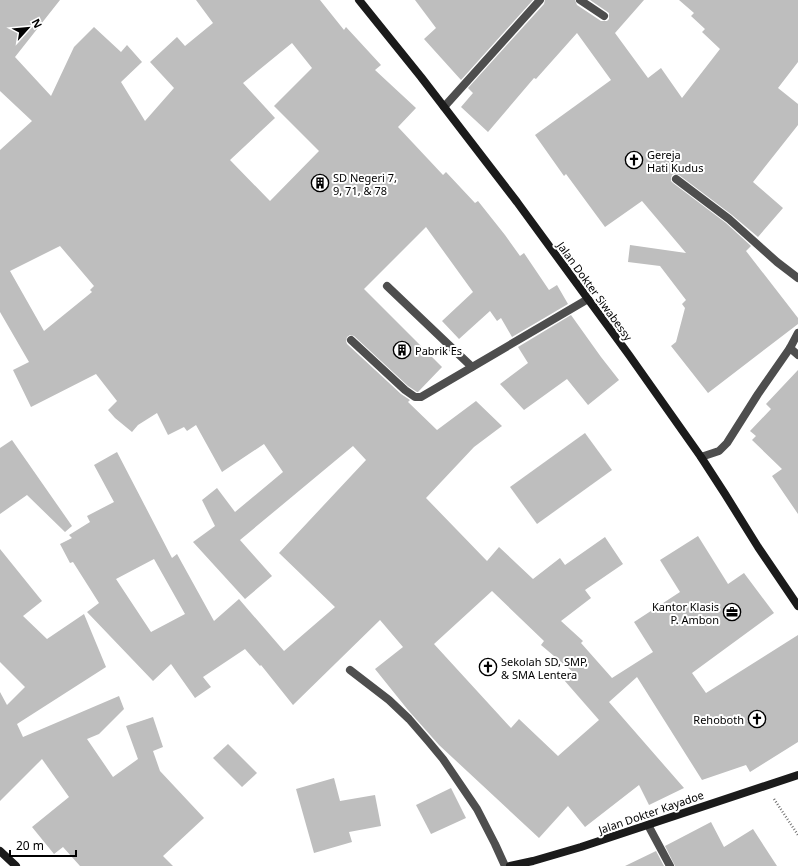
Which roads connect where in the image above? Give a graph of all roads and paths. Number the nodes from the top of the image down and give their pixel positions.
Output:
1 (359, 0) edge
2 (540, 0) edge
3 (580, 0) edge
4 (604, 16) dead end
5 (444, 107) junction
6 (676, 179) dead end
7 (798, 278) edge
8 (387, 286) dead end
9 (588, 299) junction
10 (798, 333) edge
11 (351, 340) dead end
12 (790, 348) junction
13 (798, 354) edge
14 (472, 367) junction
15 (701, 457) junction
16 (798, 606) edge
17 (350, 670) dead end
18 (798, 775) edge
19 (765, 786) junction
20 (648, 825) junction
21 (798, 835) edge
22 (0, 852) edge
23 (16, 866) edge
24 (505, 866) edge
25 (510, 866) edge
26 (670, 866) edge

1 - 5 main road, Jalan Dokter Siwabessy
2 - 5 street
3 - 4 street
5 - 9 main road, Jalan Dokter Siwabessy
6 - 7 street
8 - 14 street
9 - 14 street
9 - 15 main road, Jalan Dokter Siwabessy
10 - 12 street
11 - 14 street
12 - 13 street
12 - 15 street
15 - 16 main road, Jalan Dokter Siwabessy
17 - 24 street
18 - 19 main road, Jalan Dokter Kayadoe
19 - 20 main road, Jalan Dokter Kayadoe
19 - 21 path
20 - 25 main road, Jalan Dokter Kayadoe
20 - 26 street
22 - 23 main road

